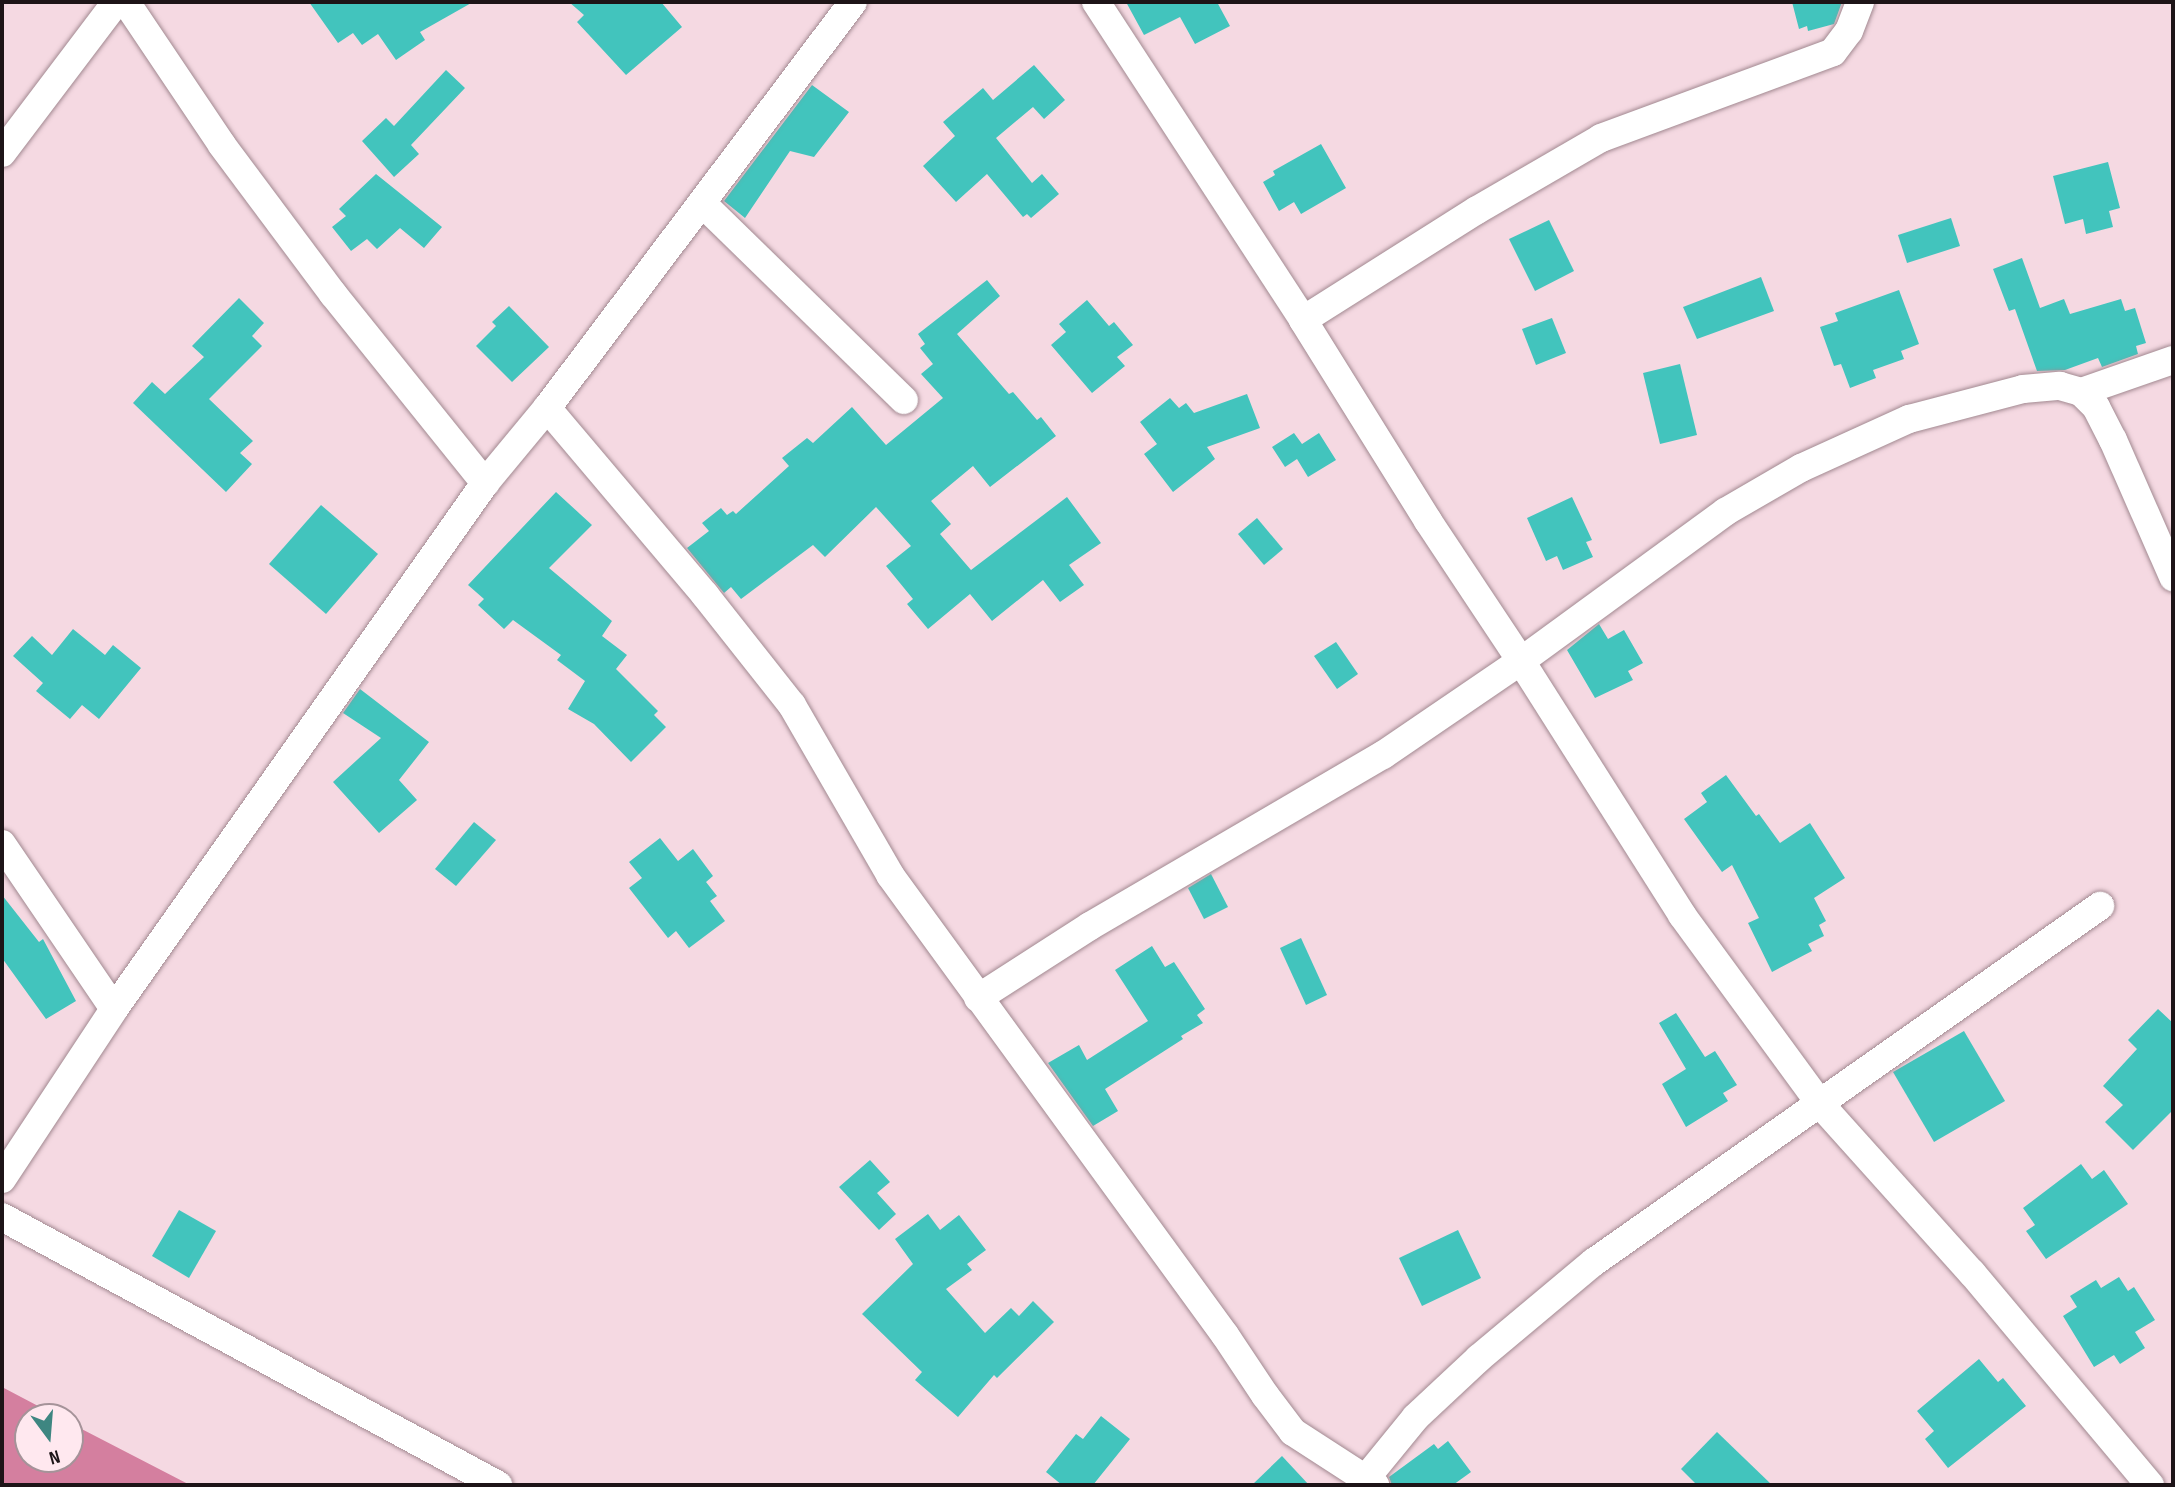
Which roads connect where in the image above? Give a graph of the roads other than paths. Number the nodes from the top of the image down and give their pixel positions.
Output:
1 (116, 2) edge
2 (126, 2) edge
3 (853, 2) edge
4 (1096, 2) edge
5 (1860, 2) edge
6 (2, 153) edge
7 (702, 203) junction
8 (1303, 320) junction
9 (2173, 360) edge
10 (2081, 392) junction
11 (904, 400) dead end
12 (547, 408) junction
13 (485, 483) junction
14 (2173, 578) edge
15 (1521, 661) junction
16 (2, 844) edge
17 (2100, 906) dead end
18 (978, 998) junction
19 (114, 1009) junction
20 (1821, 1105) junction
21 (2, 1179) edge
22 (2, 1217) edge
23 (1371, 1481) edge
24 (498, 1485) edge
25 (2150, 1485) edge

1 - 6 street
2 - 13 street
3 - 7 street
4 - 8 street
5 - 8 street
7 - 11 street
7 - 12 street
8 - 15 street
9 - 10 street
10 - 14 street
10 - 15 street
12 - 13 street
12 - 18 street
13 - 19 street
15 - 18 street
15 - 20 street
16 - 19 street
17 - 20 street
18 - 23 street
19 - 21 street
20 - 23 street
20 - 25 street
22 - 24 street

